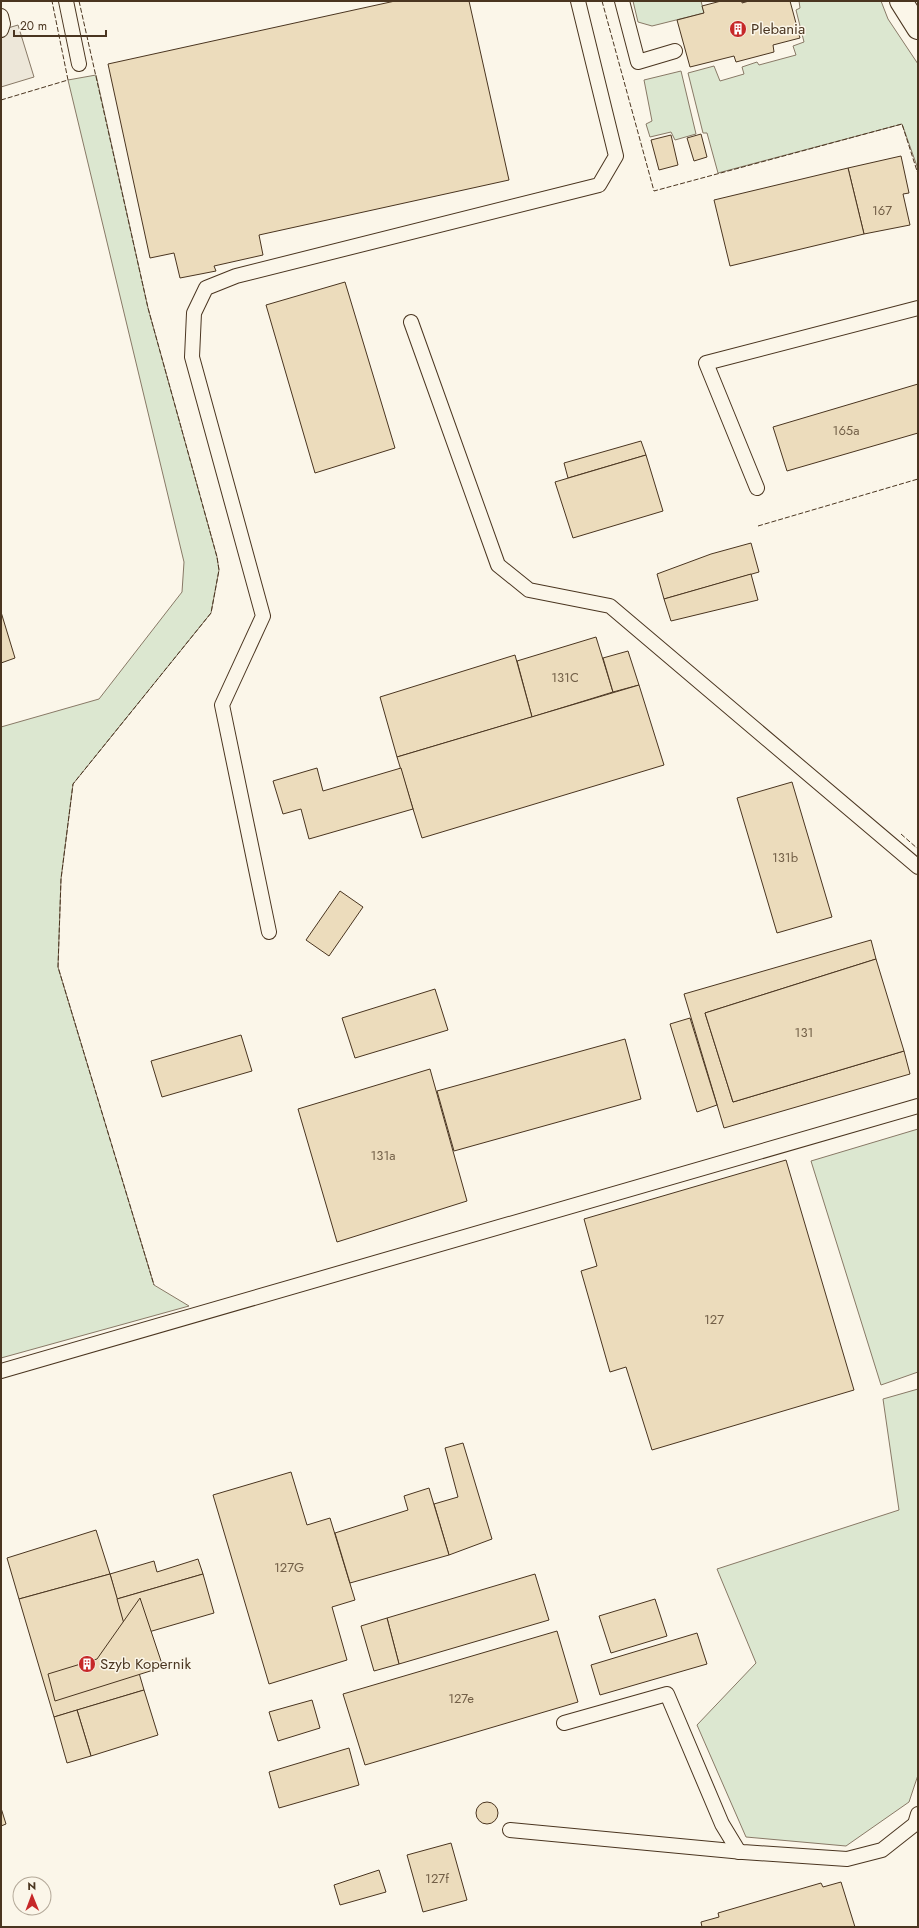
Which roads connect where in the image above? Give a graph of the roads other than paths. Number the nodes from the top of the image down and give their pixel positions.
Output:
1 (66, 1) edge
2 (578, 1) edge
3 (622, 1) edge
4 (901, 1) edge
5 (1, 16) edge
6 (917, 25) edge
7 (1, 30) edge
8 (676, 51) dead end
9 (79, 64) dead end
10 (918, 308) edge
11 (410, 322) dead end
12 (757, 488) dead end
13 (918, 867) edge
14 (269, 932) dead end
15 (918, 1106) edge
16 (1, 1371) edge
17 (564, 1723) dead end
18 (918, 1814) edge
19 (510, 1830) dead end
20 (739, 1852) junction

1 - 9 lane
2 - 14 lane
3 - 8 lane
4 - 6 street
5 - 7 lane
10 - 12 lane
11 - 13 lane
15 - 16 lane
17 - 20 lane
18 - 20 lane
19 - 20 lane

